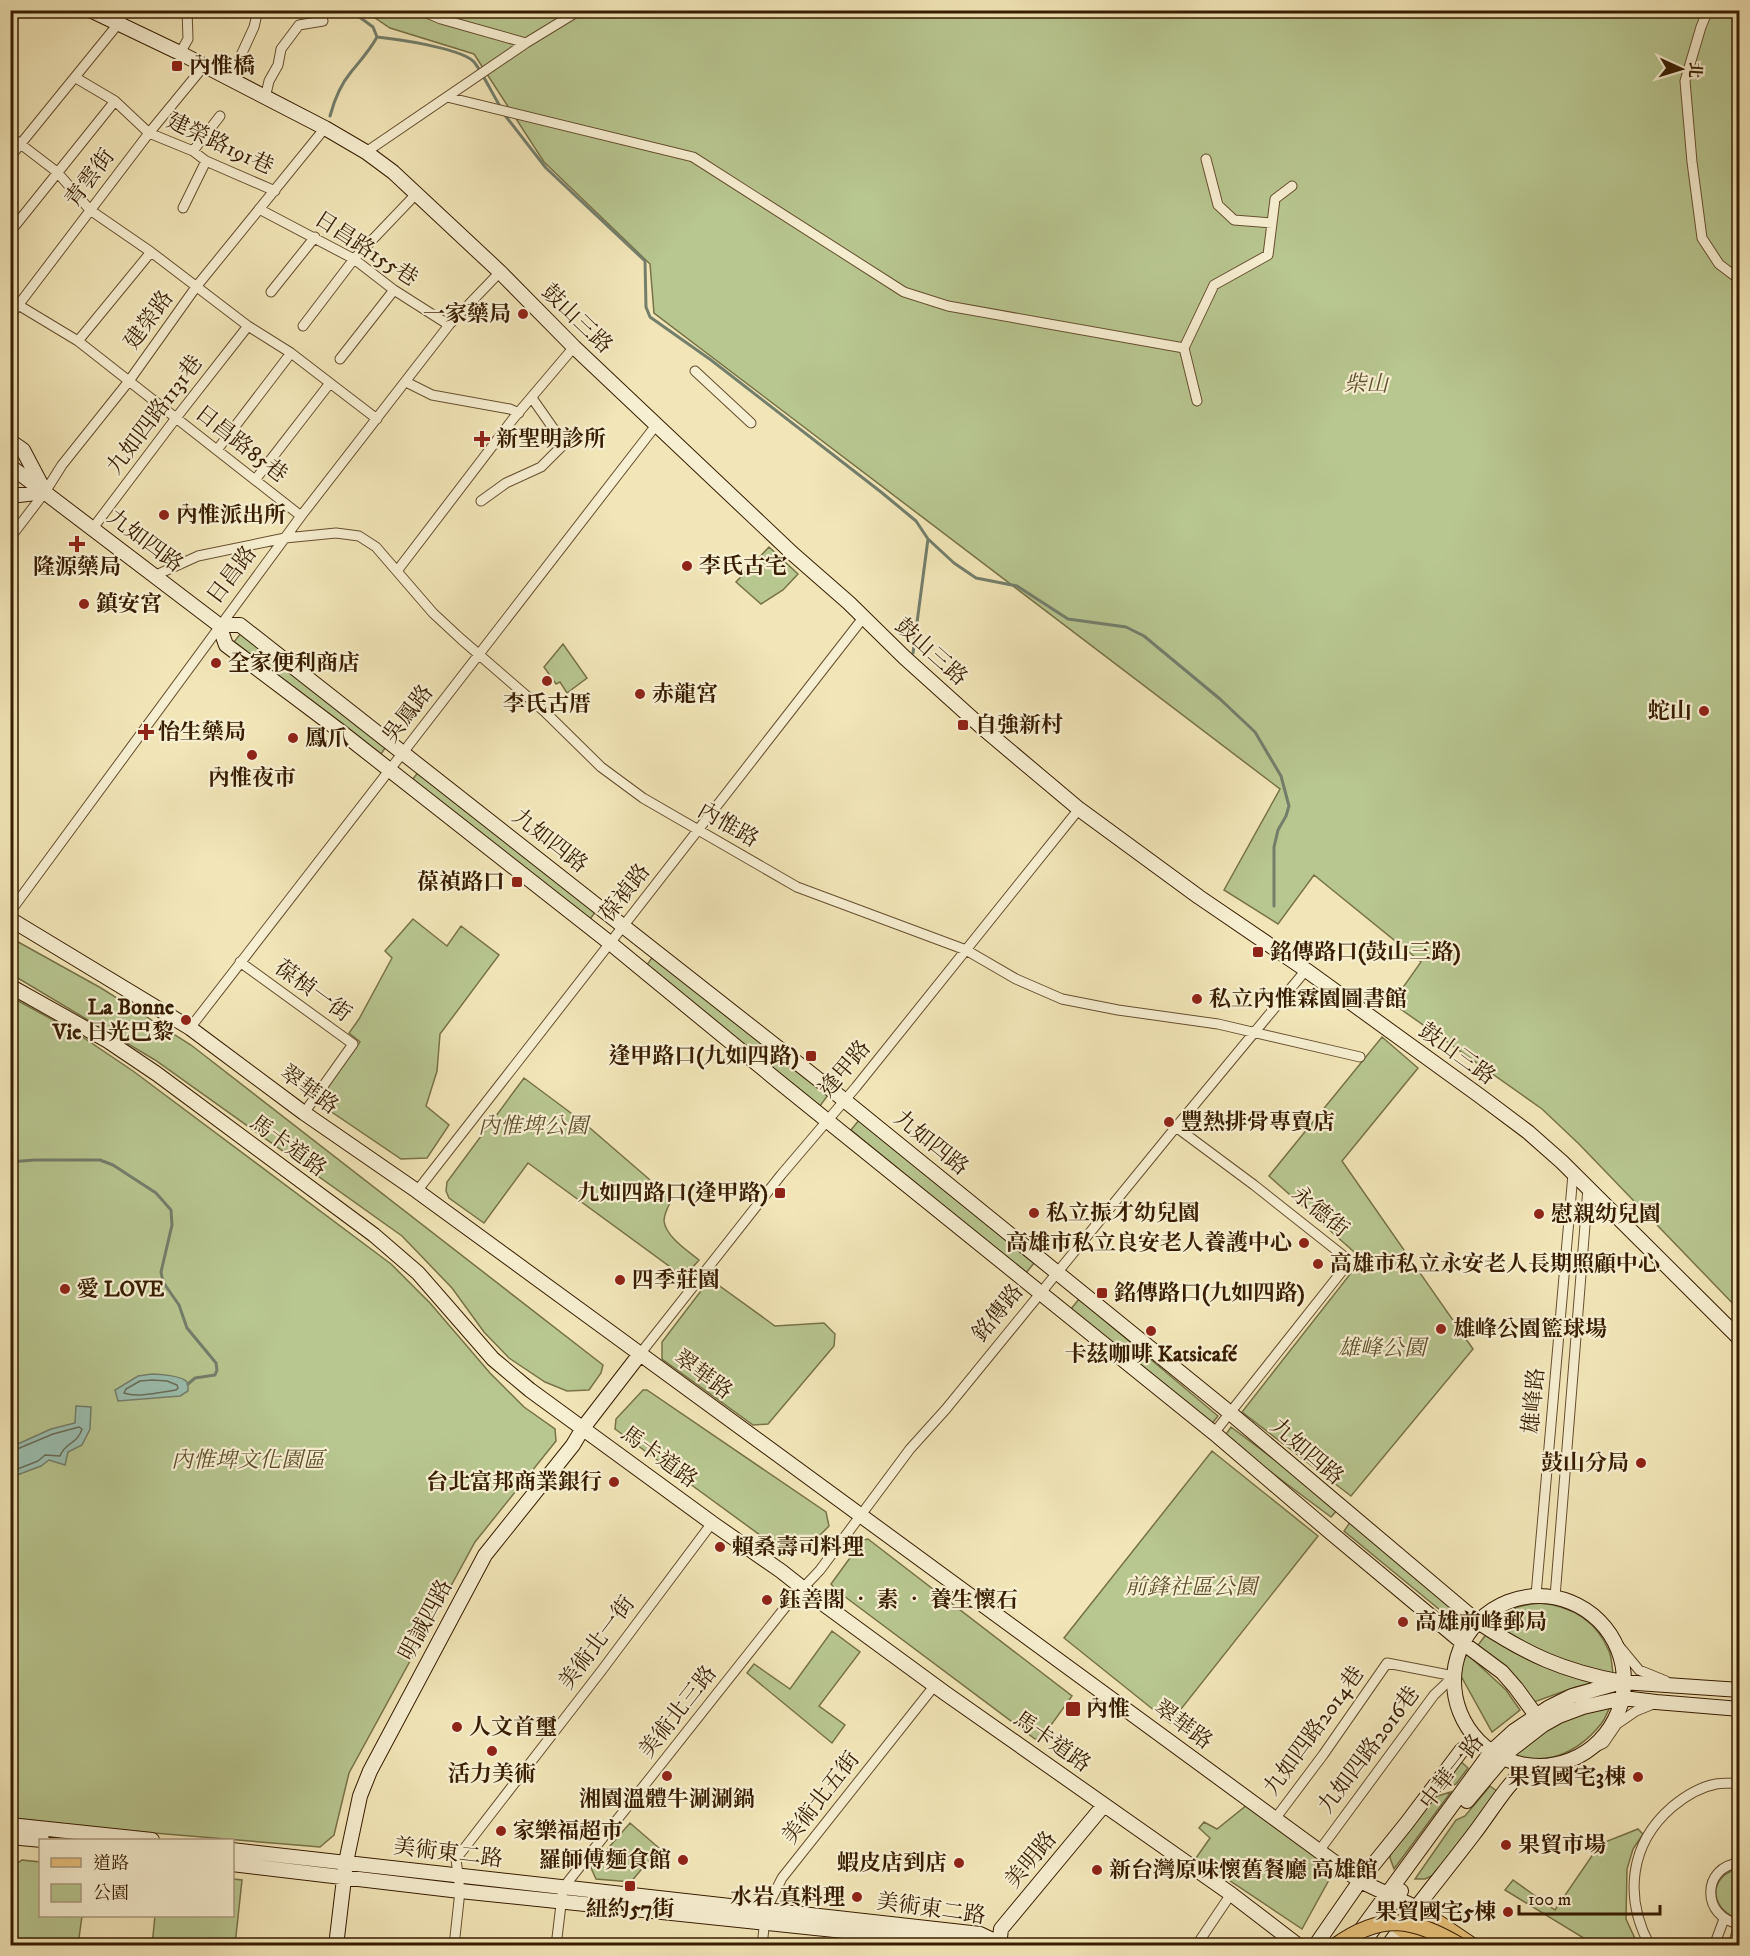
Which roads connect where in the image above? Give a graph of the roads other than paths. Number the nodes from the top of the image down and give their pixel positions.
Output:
1 (90, 10) edge
2 (187, 10) edge
3 (258, 10) edge
4 (420, 10) edge
5 (580, 10) edge
6 (1708, 10) edge
7 (120, 20) edge
8 (323, 21) dead end
9 (526, 43) junction
10 (180, 53) junction
11 (204, 66) junction
12 (76, 78) junction
13 (230, 79) junction
14 (447, 97) junction
15 (265, 98) junction
16 (115, 101) junction
17 (220, 116) dead end
18 (325, 128) junction
19 (149, 133) junction
20 (10, 136) edge
21 (21, 144) junction
22 (193, 151) junction
23 (366, 153) junction
24 (10, 157) edge
25 (1206, 159) dead end
26 (206, 161) junction
27 (57, 172) junction
28 (1292, 186) dead end
29 (275, 191) junction
30 (417, 194) junction
31 (183, 208) dead end
32 (259, 209) junction
33 (90, 210) junction
34 (1272, 223) junction
35 (10, 232) edge
36 (315, 237) junction
37 (151, 252) junction
38 (354, 259) junction
39 (500, 272) junction
40 (1740, 280) edge
41 (196, 287) junction
42 (394, 291) junction
43 (271, 292) dead end
44 (14, 303) edge
45 (10, 316) edge
46 (449, 325) junction
47 (248, 326) junction
48 (303, 326) dead end
49 (78, 341) junction
50 (574, 347) junction
51 (1184, 348) junction
52 (291, 353) junction
53 (340, 359) dead end
54 (695, 371) dead end
55 (129, 381) junction
56 (406, 382) junction
57 (330, 383) junction
58 (532, 398) junction
59 (1197, 401) dead end
60 (519, 413) junction
61 (176, 418) junction
62 (377, 419) junction
63 (751, 423) dead end
64 (657, 424) junction
65 (10, 441) edge
66 (217, 450) junction
67 (13, 469) edge
68 (255, 480) junction
69 (45, 492) junction
70 (10, 496) edge
71 (481, 501) dead end
72 (301, 516) junction
73 (93, 528) junction
74 (285, 537) junction
75 (10, 538) edge
76 (397, 570) junction
77 (156, 575) junction
78 (863, 618) junction
79 (219, 625) junction
80 (478, 654) junction
81 (402, 753) junction
82 (389, 769) junction
83 (1079, 809) junction
84 (698, 830) junction
85 (10, 912) edge
86 (10, 919) edge
87 (623, 927) junction
88 (610, 943) junction
89 (966, 950) junction
90 (240, 962) junction
91 (1306, 970) junction
92 (10, 986) edge
93 (190, 1028) junction
94 (1255, 1032) junction
95 (1360, 1057) dead end
96 (845, 1101) junction
97 (304, 1113) junction
98 (826, 1120) junction
99 (1176, 1127) junction
100 (1573, 1174) junction
101 (1588, 1188) junction
102 (417, 1191) junction
103 (1057, 1272) junction
104 (1040, 1293) junction
105 (1740, 1340) edge
106 (640, 1354) junction
107 (1229, 1413) junction
108 (583, 1428) junction
109 (1214, 1433) junction
110 (861, 1516) junction
111 (712, 1523) junction
112 (803, 1588) junction
113 (1536, 1595) junction
114 (1555, 1597) junction
115 (1478, 1622) junction
116 (1615, 1641) junction
117 (1463, 1642) junction
118 (1454, 1676) junction
119 (1623, 1682) junction
120 (935, 1685) junction
121 (1683, 1686) junction
122 (1740, 1690) edge
123 (1623, 1698) junction
124 (1656, 1702) junction
125 (1740, 1708) edge
126 (1540, 1720) junction
127 (1592, 1749) junction
128 (1491, 1751) junction
129 (1529, 1766) junction
130 (1740, 1783) edge
131 (1104, 1805) junction
132 (1275, 1819) junction
133 (10, 1825) edge
134 (10, 1837) edge
135 (143, 1839) edge
136 (39, 1840) edge
137 (234, 1850) edge
138 (1319, 1851) junction
139 (346, 1862) junction
140 (1740, 1863) edge
141 (234, 1864) edge
142 (457, 1876) junction
143 (343, 1878) junction
144 (1360, 1881) junction
145 (460, 1891) junction
146 (1232, 1894) junction
147 (562, 1895) junction
148 (1388, 1902) junction
149 (1415, 1907) junction
150 (765, 1917) junction
151 (1724, 1919) junction
152 (1739, 1924) edge
153 (1400, 1928) junction
154 (999, 1944) edge
155 (336, 1946) edge
156 (454, 1946) edge
157 (556, 1946) edge
158 (762, 1946) edge
159 (1196, 1946) edge
160 (1299, 1946) edge
161 (1315, 1946) edge
162 (1335, 1946) edge
163 (1349, 1946) edge
164 (1361, 1946) edge
165 (1388, 1946) edge
166 (1425, 1946) edge
167 (1461, 1946) edge
168 (1473, 1946) edge
169 (1650, 1946) edge
170 (1714, 1946) edge
171 (1733, 1946) edge

1 - 7 street, 鼓山三路
2 - 10 street
3 - 13 street
4 - 9 street
5 - 9 street
6 - 40 street
7 - 10 street, 鼓山三路
7 - 12 street
8 - 15 street
9 - 14 street
10 - 11 street, 鼓山三路
11 - 13 street, 鼓山三路
11 - 19 street, 青雲街
12 - 16 street
12 - 21 street
13 - 15 street, 鼓山三路
14 - 23 street
14 - 51 street
15 - 18 street, 鼓山三路
16 - 19 street
16 - 27 street
17 - 22 street
18 - 23 street, 鼓山三路
18 - 29 street, 建榮路
19 - 22 street, 建榮路191巷
19 - 33 street, 青雲街
20 - 21 street
21 - 24 street
21 - 27 street
22 - 26 street, 建榮路191巷
23 - 30 street, 鼓山三路
25 - 34 street
26 - 29 street, 建榮路191巷
26 - 31 street
27 - 33 street
27 - 35 street
28 - 34 street
29 - 32 street, 建榮路
30 - 38 street
30 - 39 street, 鼓山三路
32 - 36 street, 日昌路155巷
32 - 41 street, 建榮路
33 - 37 street
33 - 44 street, 青雲街
34 - 51 street
36 - 38 street, 日昌路155巷
36 - 43 street
37 - 41 street
37 - 49 street
38 - 42 street, 日昌路155巷
38 - 48 street
39 - 46 street, 日昌路
39 - 50 street, 鼓山三路
41 - 47 street
41 - 55 street, 建榮路
42 - 46 street, 日昌路155巷
42 - 53 street
44 - 45 street, 青雲街
44 - 49 street, 日昌路85巷
46 - 56 street, 日昌路
47 - 52 street
47 - 61 street, 九如四路1131巷
49 - 55 street, 日昌路85巷
50 - 58 street
50 - 64 street, 鼓山三路
51 - 59 street
52 - 57 street
52 - 66 street
54 - 63 street
55 - 61 street, 日昌路85巷
55 - 69 street, 建榮路
56 - 60 street
56 - 62 street, 日昌路
57 - 62 street
57 - 68 street
58 - 60 street
58 - 71 street
60 - 76 street
61 - 66 street, 日昌路85巷
61 - 73 street, 九如四路1131巷
62 - 72 street, 日昌路
64 - 78 street, 鼓山三路
64 - 80 street, 吳鳳路
65 - 69 street, 九如四路
66 - 68 street, 日昌路85巷
67 - 69 street, 九如四路
68 - 72 street, 日昌路85巷
69 - 70 street
69 - 73 street, 九如四路
69 - 75 street, 建榮路
72 - 74 street, 日昌路
73 - 77 street, 九如四路
74 - 76 street, 內惟路
74 - 77 street, 內惟路
74 - 79 street, 日昌路
76 - 80 street, 內惟路
77 - 79 street, 九如四路
78 - 83 street, 鼓山三路
78 - 84 street, 葆禎路
79 - 81 street, 九如四路
79 - 82 street, 九如四路
79 - 85 street, 日昌路
80 - 81 street, 吳鳳路
80 - 84 street, 內惟路
81 - 82 street, 吳鳳路
81 - 87 street, 九如四路
82 - 88 street, 九如四路
82 - 90 street, 吳鳳路
83 - 89 street, 逢甲路
83 - 91 street, 鼓山三路
84 - 87 street, 葆禎路
84 - 89 street, 內惟路
86 - 93 street, 翠華路
87 - 88 street, 葆禎路
87 - 96 street, 九如四路
88 - 98 street, 九如四路
88 - 102 street, 葆禎路
89 - 94 street, 內惟路
89 - 96 street, 逢甲路
90 - 93 street, 吳鳳路
90 - 97 street, 葆楨一街
91 - 94 street, 銘傳路
91 - 100 street, 鼓山三路
92 - 108 street, 馬卡道路
93 - 97 street, 翠華路
94 - 95 street, 內惟路
94 - 99 street, 銘傳路
96 - 98 street, 逢甲路
96 - 103 street, 九如四路
97 - 102 street, 翠華路
98 - 104 street, 九如四路
98 - 106 street, 逢甲路
99 - 103 street, 銘傳路
99 - 107 street, 永德街
100 - 101 street, 鼓山三路
100 - 113 street, 雄峰路
101 - 105 street, 鼓山三路
101 - 114 street, 雄峰路
102 - 106 street, 翠華路
103 - 104 street, 銘傳路
103 - 107 street, 九如四路
104 - 109 street, 九如四路
104 - 110 street, 銘傳路
106 - 108 street, 明誠四路
106 - 110 street, 翠華路
107 - 109 street, 永德街
107 - 115 street, 九如四路
108 - 111 street, 馬卡道路
108 - 139 street, 明誠四路
109 - 117 street, 九如四路
110 - 112 street, 美術北三路
110 - 132 street, 翠華路
111 - 112 street, 馬卡道路
111 - 142 street, 美術北一街
112 - 120 street, 馬卡道路
112 - 147 street, 美術北三路
113 - 114 street
113 - 115 street
114 - 116 street
115 - 117 street
115 - 119 street, 九如四路
116 - 119 street
116 - 121 street
117 - 118 street
117 - 126 street, 九如四路
118 - 128 street
118 - 132 street, 九如四路2014巷
118 - 138 street, 九如四路2016巷
119 - 121 street, 中華一路
119 - 123 street
119 - 126 street, 中華一路
120 - 131 street, 馬卡道路
120 - 150 street, 美術北五街
121 - 122 street, 中華一路
123 - 124 street, 中華一路
123 - 126 street, 中華一路
123 - 127 street
124 - 125 street, 中華一路
124 - 127 street
126 - 128 street, 中華一路
127 - 129 street
128 - 129 street
128 - 144 street, 中華一路
128 - 148 street, 中華一路
129 - 149 street
130 - 169 street
131 - 146 street, 馬卡道路
131 - 154 street, 美明路
132 - 138 street, 翠華路
133 - 135 street
134 - 136 street
137 - 139 street, 美術東二路
138 - 144 street, 翠華路
139 - 142 street, 美術東二路
139 - 143 street, 明誠四路
140 - 151 street
141 - 143 street, 美術東二路
142 - 145 street
142 - 147 street, 美術東二路
143 - 145 street, 美術東二路
143 - 155 street, 明誠四路
144 - 148 street, 翠華路
144 - 161 street, 中華一路
145 - 147 street, 美術東二路
145 - 156 street
146 - 159 street
146 - 160 street, 馬卡道路
147 - 150 street, 美術東二路
147 - 157 street
148 - 149 street, 翠華路
148 - 153 street, 翠華路
148 - 163 street, 中華一路
148 - 164 street, 中華一路
149 - 153 street
149 - 168 main road
150 - 154 street, 美術東二路
150 - 158 street, 美術北五街
151 - 152 street
151 - 170 street
152 - 171 street
153 - 165 street
153 - 166 main road
162 - 167 main road, bridge

